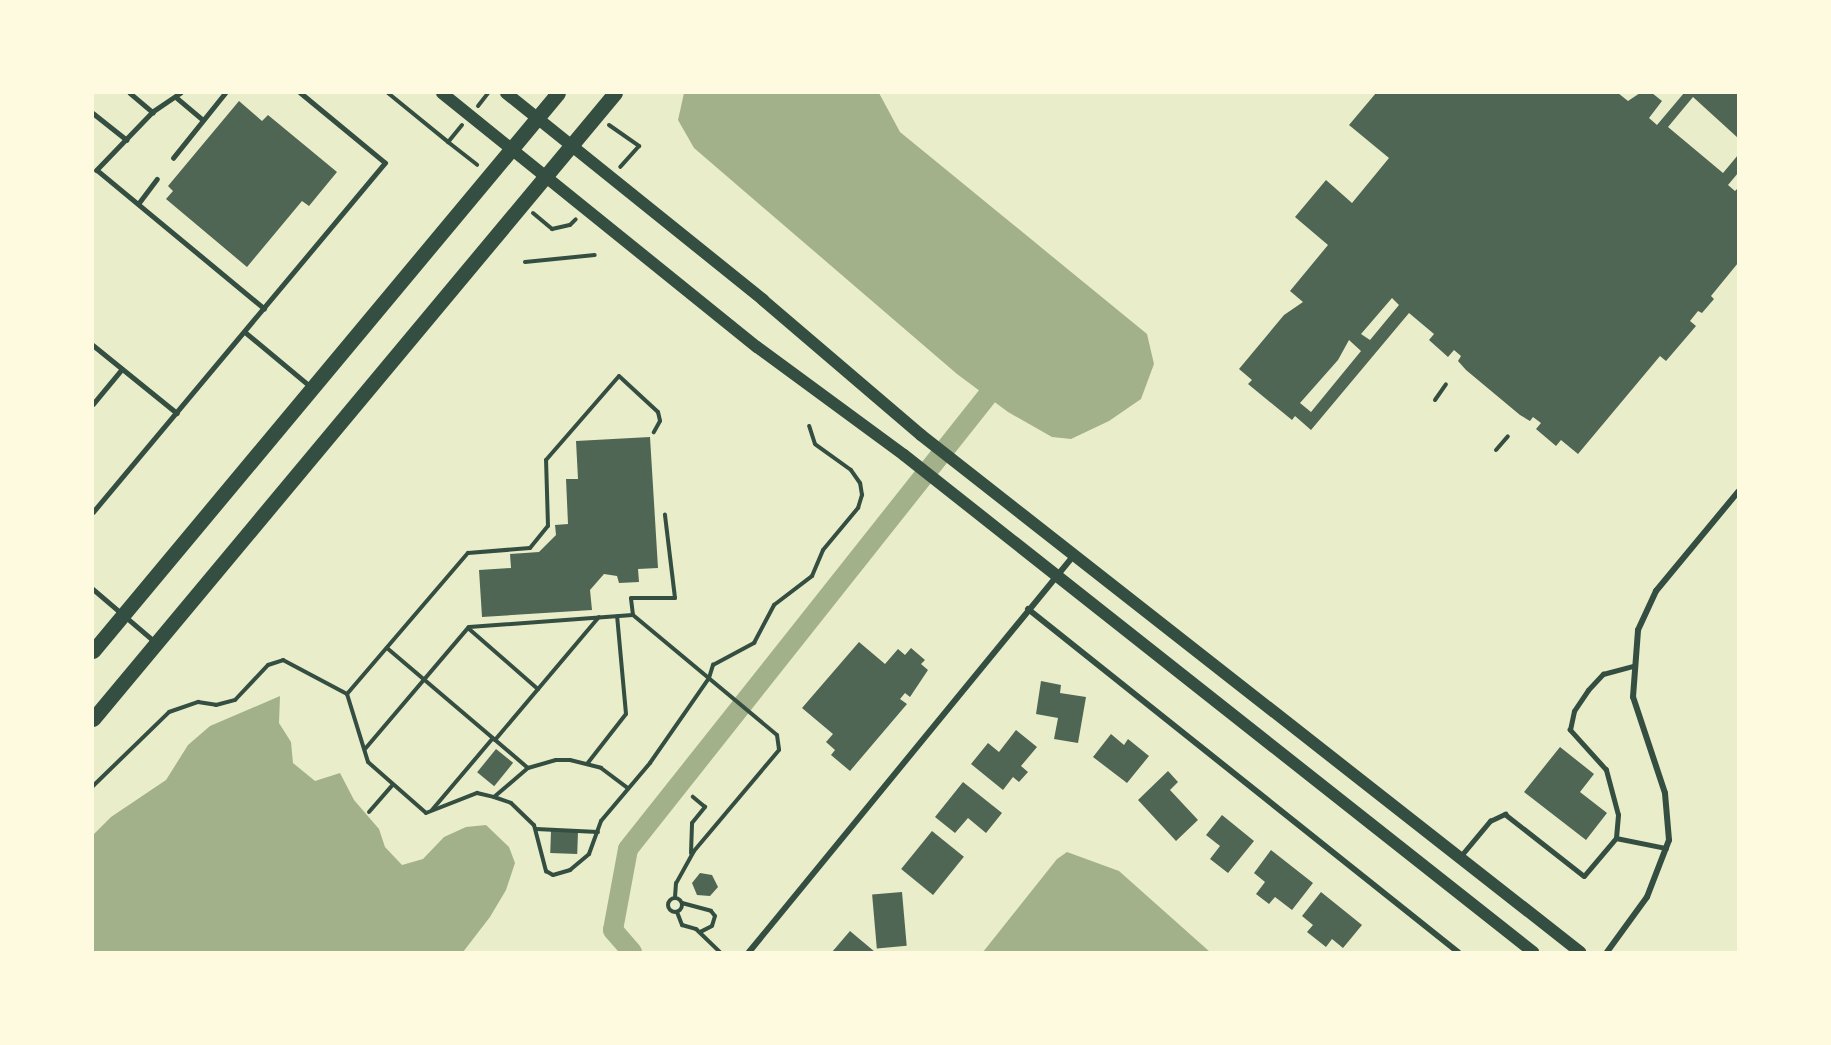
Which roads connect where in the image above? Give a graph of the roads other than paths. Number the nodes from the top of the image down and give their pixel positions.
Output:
1 (130, 93) edge
2 (181, 93) edge
3 (225, 93) edge
4 (300, 93) edge
5 (442, 93) edge
6 (506, 93) edge
7 (558, 93) edge
8 (615, 93) edge
9 (177, 98) junction
10 (153, 112) junction
11 (93, 113) edge
12 (537, 118) junction
13 (203, 120) junction
14 (127, 140) junction
15 (571, 146) junction
16 (512, 150) junction
17 (173, 158) dead end
18 (97, 170) junction
19 (93, 175) edge
20 (545, 177) junction
21 (157, 178) dead end
22 (138, 204) junction
23 (264, 308) junction
24 (245, 332) junction
25 (93, 345) edge
26 (122, 369) junction
27 (312, 388) junction
28 (93, 404) edge
29 (177, 413) junction
30 (1738, 492) edge
31 (93, 512) edge
32 (1076, 553) junction
33 (1056, 577) junction
34 (93, 588) edge
35 (1028, 609) junction
36 (124, 615) junction
37 (157, 643) junction
38 (93, 651) edge
39 (1632, 666) junction
40 (93, 719) edge
41 (1616, 838) junction
42 (1666, 848) junction
43 (1460, 858) junction
44 (749, 952) edge
45 (1458, 952) edge
46 (1533, 952) edge
47 (1580, 952) edge
48 (1607, 952) edge

1 - 10 lane
2 - 9 lane
3 - 13 lane
4 - 23 lane
5 - 16 main road
6 - 12 main road
7 - 12 main road
8 - 15 main road
9 - 10 lane
9 - 13 lane
10 - 14 lane
11 - 14 lane
12 - 15 main road
12 - 16 main road
13 - 17 lane
14 - 18 lane
15 - 20 main road
15 - 32 main road
16 - 20 main road
16 - 27 main road
18 - 19 lane
18 - 22 lane
20 - 33 main road
20 - 37 main road
21 - 22 lane
22 - 23 lane
23 - 24 lane
24 - 27 lane
24 - 29 lane
25 - 26 lane
26 - 28 lane
26 - 29 lane
27 - 36 main road
29 - 31 lane
30 - 39 street
32 - 33 street
32 - 43 main road
33 - 35 street
33 - 46 main road
34 - 36 lane
35 - 44 street
35 - 45 street
36 - 37 lane
36 - 38 main road
37 - 40 main road
39 - 41 lane
39 - 42 street
41 - 42 lane
41 - 43 lane
42 - 48 street
43 - 47 main road

